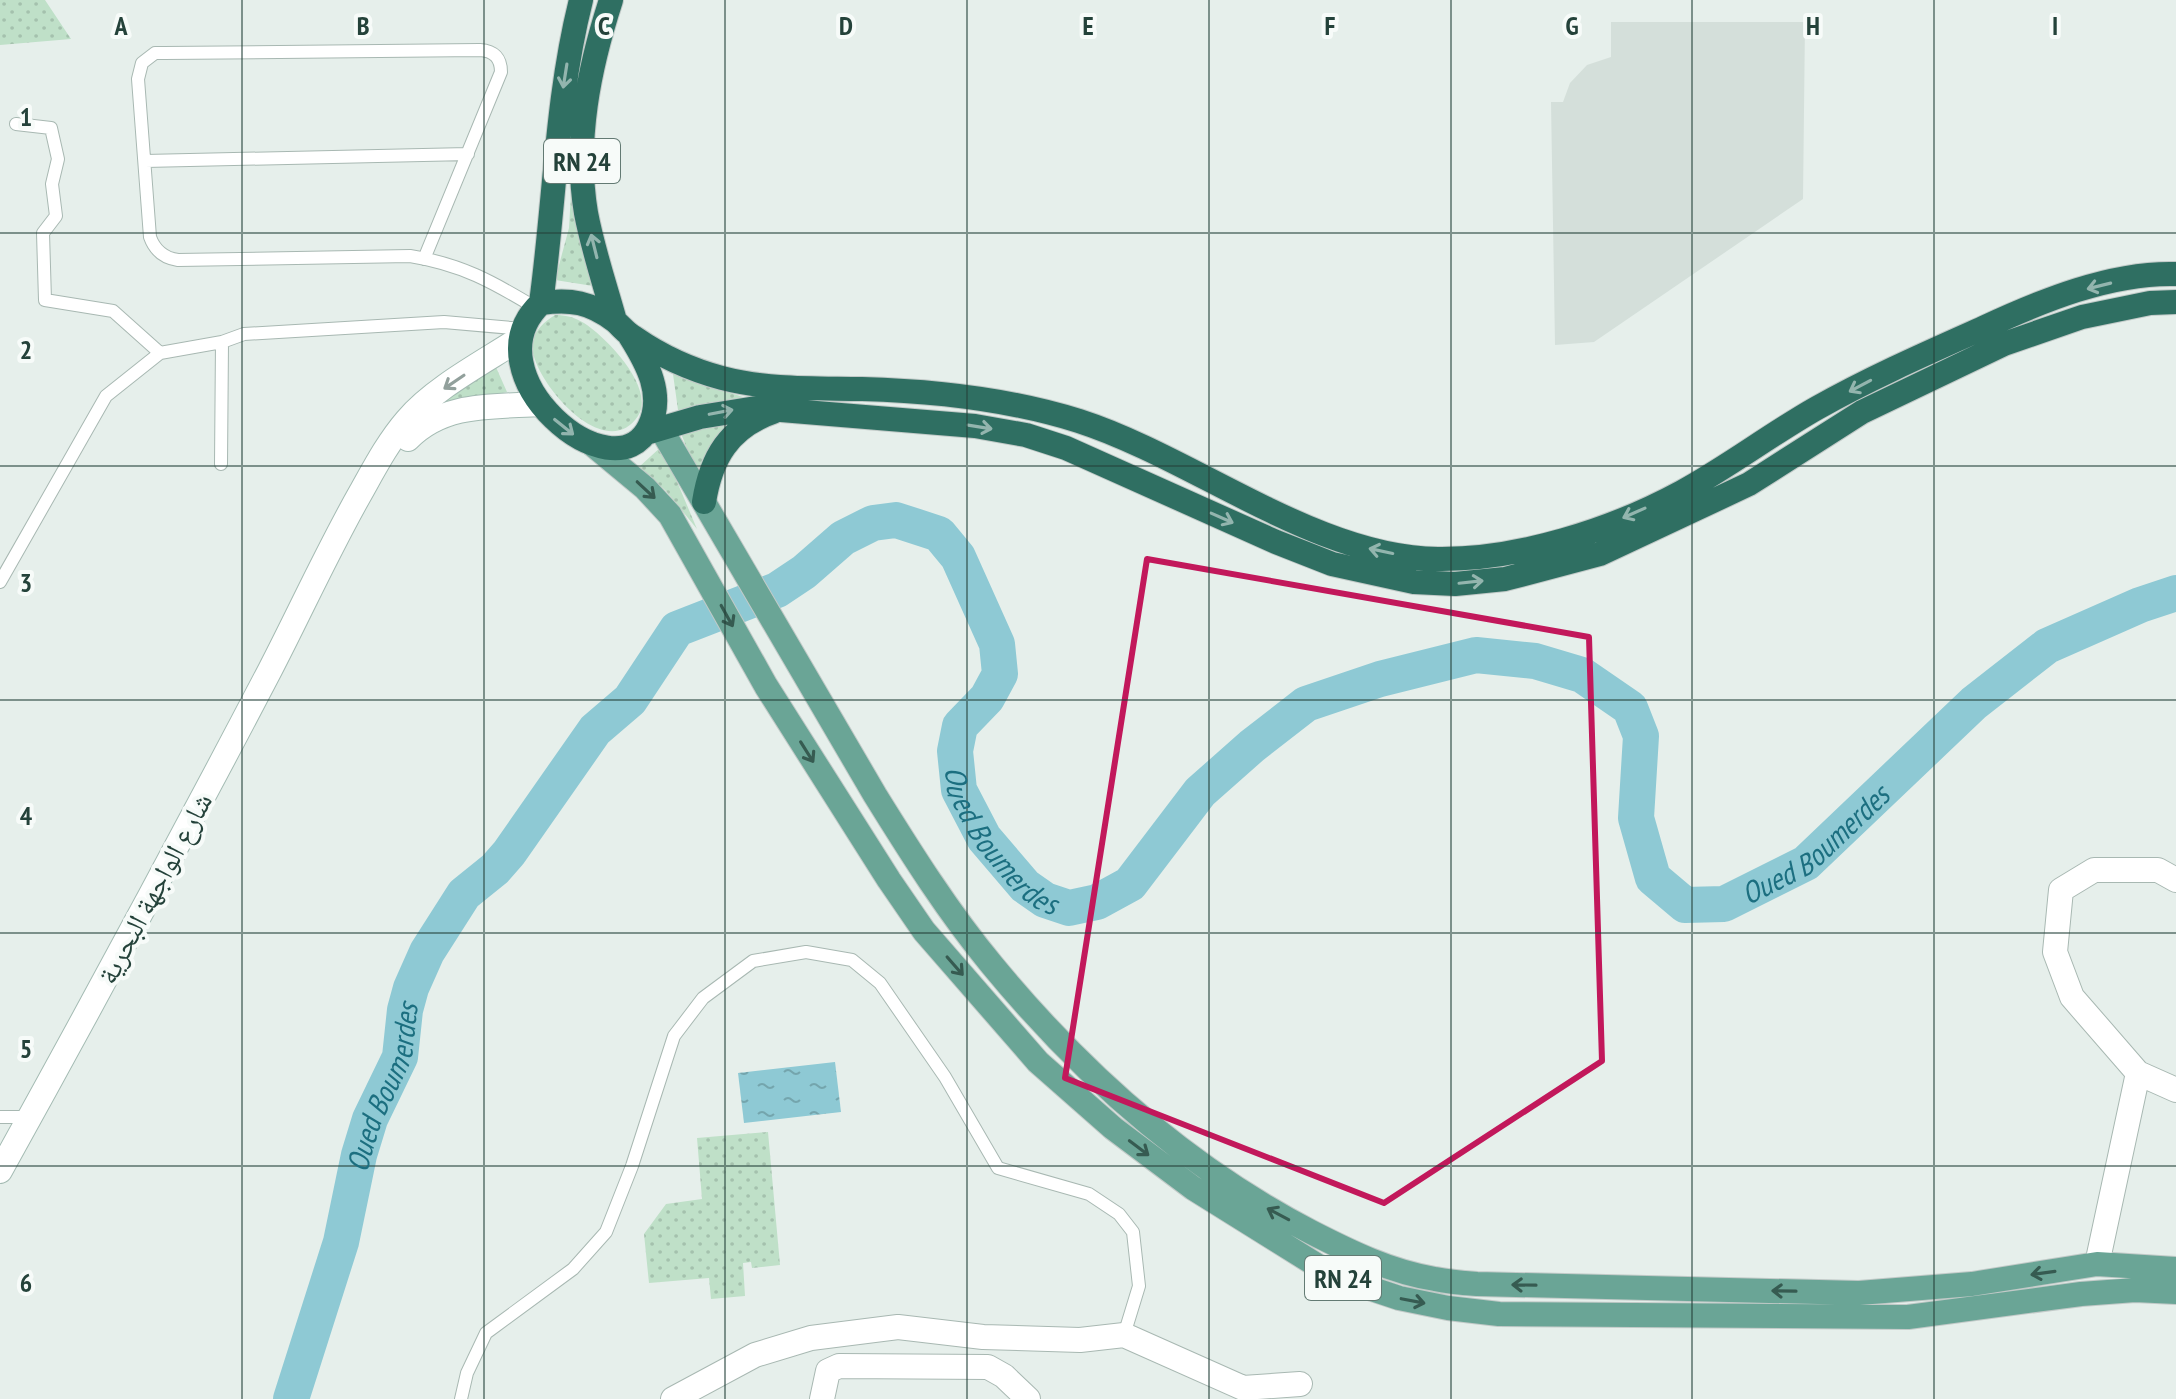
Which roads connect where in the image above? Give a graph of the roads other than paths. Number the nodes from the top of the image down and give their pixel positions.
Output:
1 (581, 0) edge
2 (611, 0) edge
3 (16, 124) dead end
4 (468, 154) junction
5 (145, 161) junction
6 (424, 259) junction
7 (2176, 274) edge
8 (2176, 302) edge
9 (538, 305) junction
10 (622, 329) junction
11 (521, 334) junction
12 (222, 342) junction
13 (160, 353) junction
14 (541, 404) junction
15 (784, 408) junction
16 (654, 426) junction
17 (592, 444) junction
18 (221, 464) dead end
19 (704, 502) junction
20 (0, 582) edge
21 (305, 603) junction
22 (2176, 880) edge
23 (2138, 1073) junction
24 (2176, 1090) edge
25 (0, 1117) edge
26 (30, 1117) junction
27 (0, 1171) edge
28 (2097, 1264) junction
29 (2176, 1269) edge
30 (2176, 1292) edge
31 (1124, 1335) junction
32 (1300, 1384) dead end
33 (461, 1399) edge
34 (673, 1399) edge
35 (822, 1399) edge
36 (1028, 1399) edge

1 -> 9 highway, RN 24
10 -> 2 highway, RN 24
3 - 13 lane
4 - 5 lane
4 - 5 lane
4 - 6 lane
5 - 6 lane
6 - 9 lane
7 -> 10 highway
15 -> 8 highway
9 - 10 highway
9 - 11 highway
10 - 16 highway
11 - 12 lane
11 - 14 highway
11 -> 21 street, شارع الواجهة البحرية
12 - 13 lane
12 - 18 lane
13 - 20 lane
14 -> 17 highway
14 - 21 street, شارع الواجهة البحرية
16 -> 15 highway
15 - 19 highway
16 - 17 highway
16 - 19 main road, RN 24
17 -> 30 main road, RN 24
28 -> 19 main road, RN 24
21 - 26 street, شارع الواجهة البحرية
22 - 23 street
23 - 24 street
23 - 28 street
25 - 26 lane
26 - 27 street, شارع الواجهة البحرية
28 - 29 main road, RN 24
31 - 32 street
31 - 33 lane
31 - 34 street
35 - 36 street

